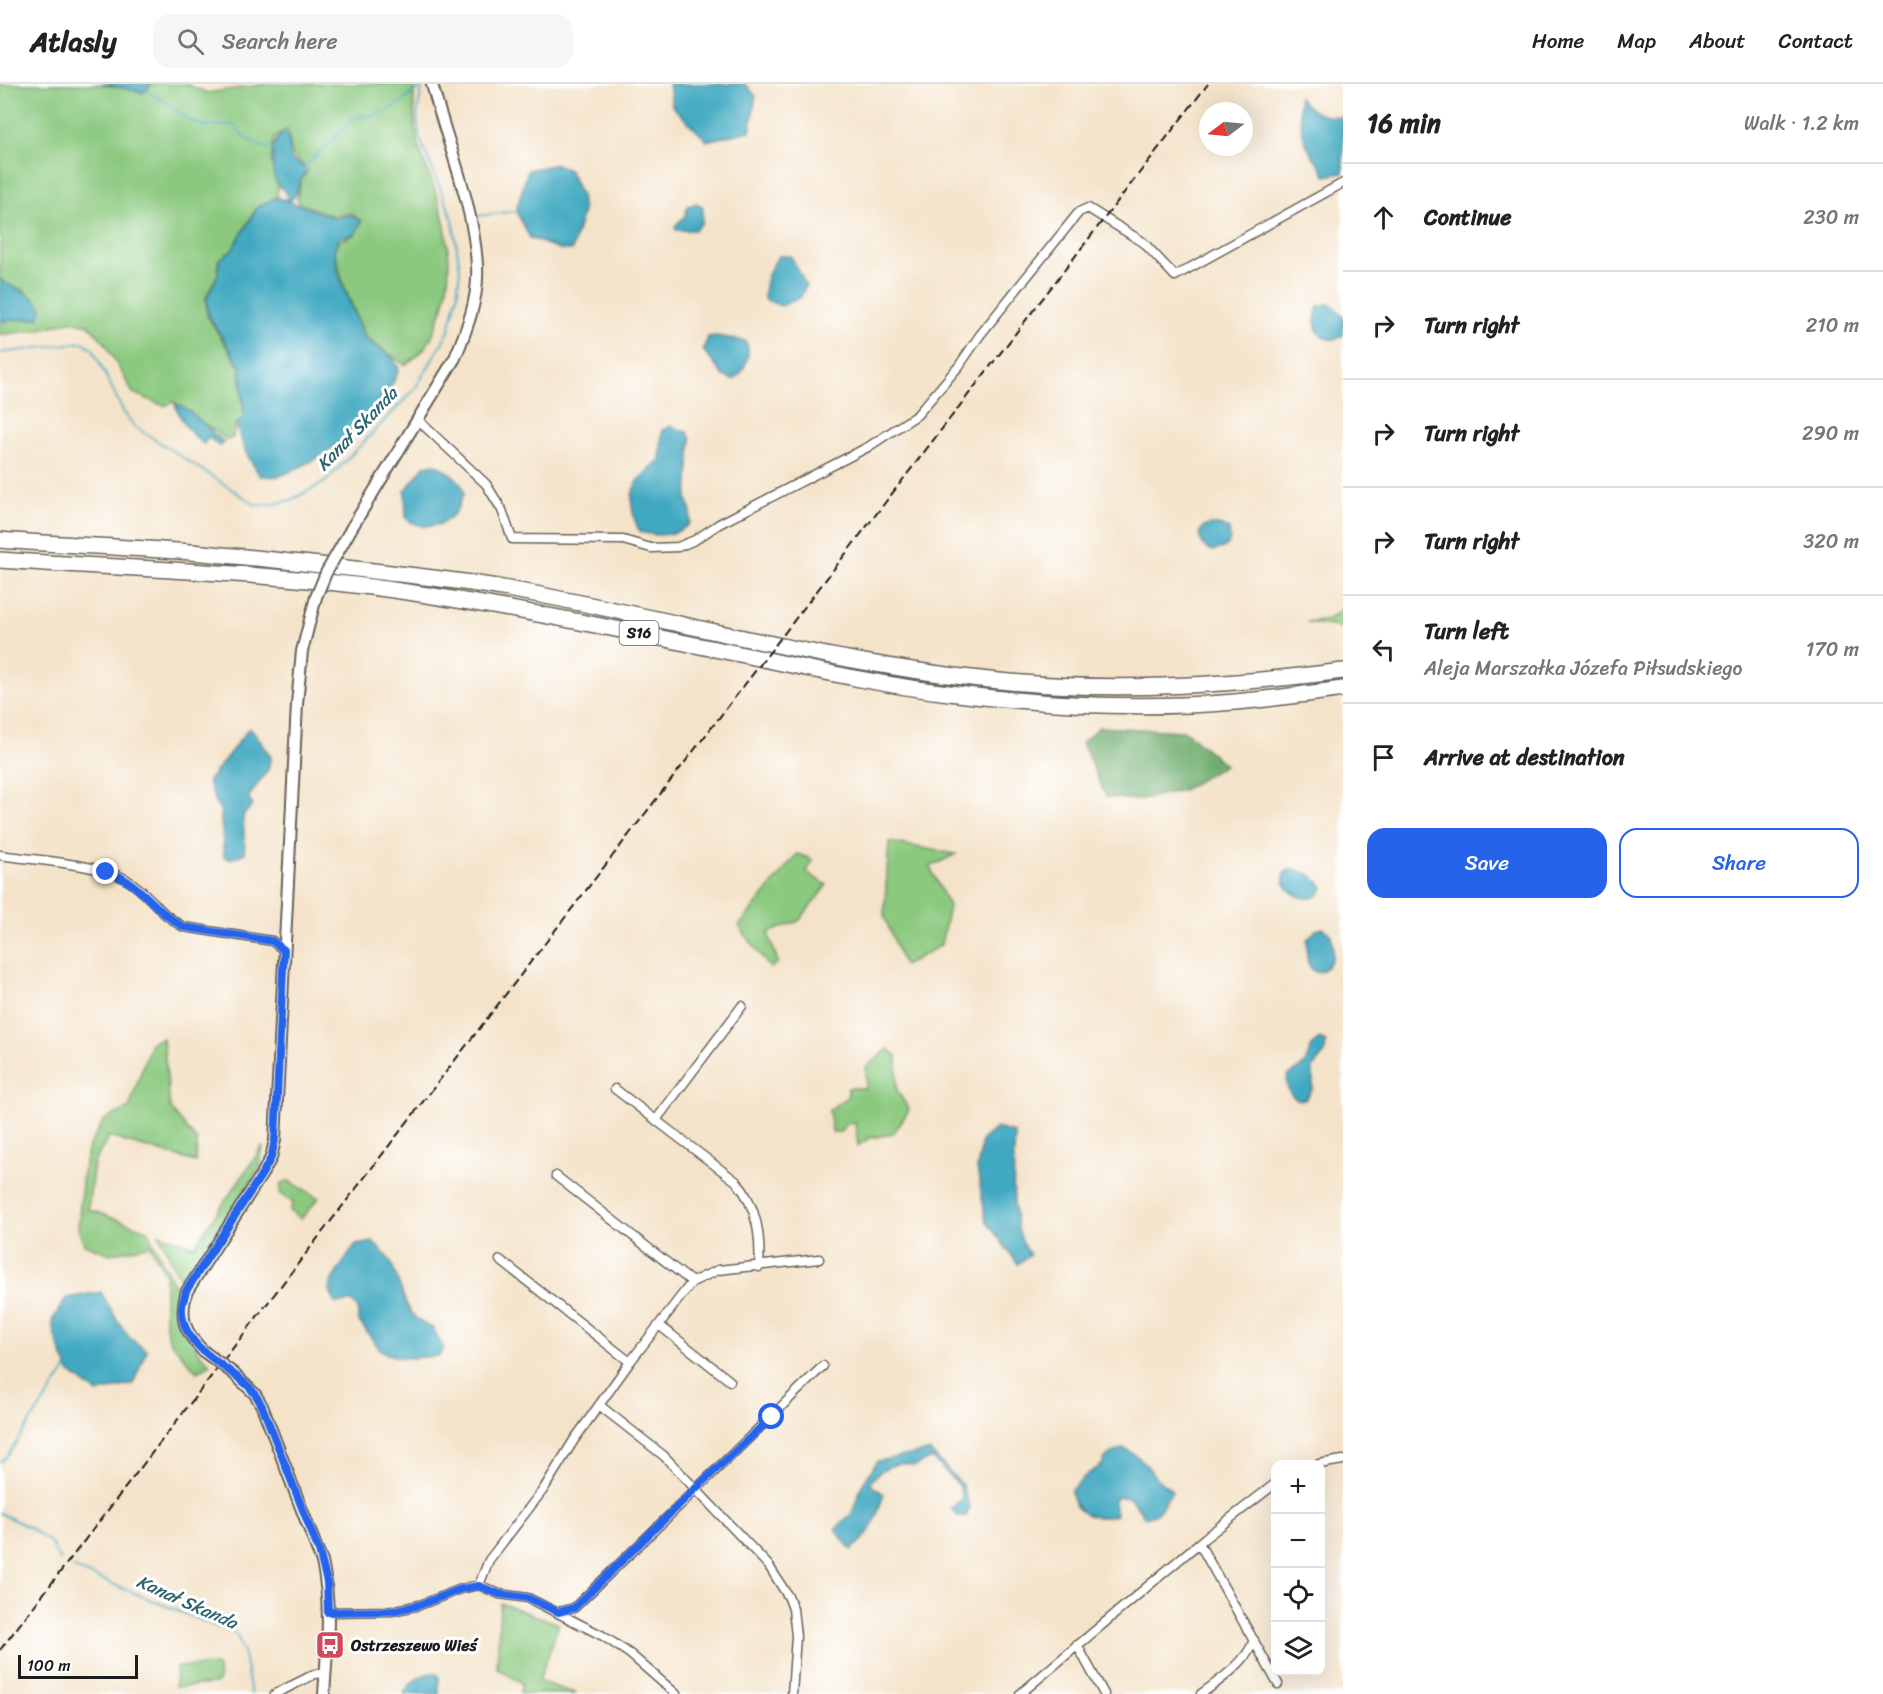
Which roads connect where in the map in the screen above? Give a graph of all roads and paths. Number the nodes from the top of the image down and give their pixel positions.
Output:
1 (432, 84) edge
2 (1343, 183) edge
3 (418, 420) junction
4 (0, 540) edge
5 (0, 560) edge
6 (1343, 671) edge
7 (1343, 689) edge
8 (0, 855) edge
9 (284, 950) junction
10 (742, 1006) dead end
11 (615, 1089) dead end
12 (656, 1120) junction
13 (556, 1176) dead end
14 (819, 1259) dead end
15 (500, 1260) dead end
16 (759, 1267) junction
17 (692, 1282) junction
18 (658, 1326) junction
19 (630, 1362) junction
20 (823, 1366) dead end
21 (730, 1381) dead end
22 (599, 1405) junction
23 (1343, 1460) edge
24 (1325, 1463) edge
25 (1271, 1486) edge
26 (694, 1490) junction
27 (1199, 1542) junction
28 (479, 1586) junction
29 (328, 1612) junction
30 (558, 1612) junction
31 (1254, 1640) junction
32 (1077, 1645) junction
33 (325, 1672) junction
34 (1278, 1683) dead end
35 (275, 1694) edge
36 (324, 1694) edge
37 (676, 1694) edge
38 (792, 1694) edge
39 (1020, 1694) edge
40 (1104, 1694) edge
41 (1201, 1694) edge

1 - 3 street
2 - 3 street
3 - 9 street, bridge
4 - 6 highway, S16
5 - 7 highway, S16
8 - 9 street
9 - 29 street, bridge
10 - 12 street
11 - 12 street
12 - 16 street
13 - 17 street
14 - 16 street
15 - 19 street
16 - 17 street
17 - 18 street
18 - 19 street
18 - 21 street
19 - 22 street
20 - 26 street
22 - 26 street
22 - 28 street
23 - 24 street
25 - 27 street
26 - 30 street
26 - 38 street
27 - 31 street
27 - 32 street
28 - 29 street
28 - 30 street
29 - 33 street
30 - 37 street
31 - 34 street
31 - 41 street
32 - 39 street
32 - 40 street
33 - 35 street
33 - 36 street

